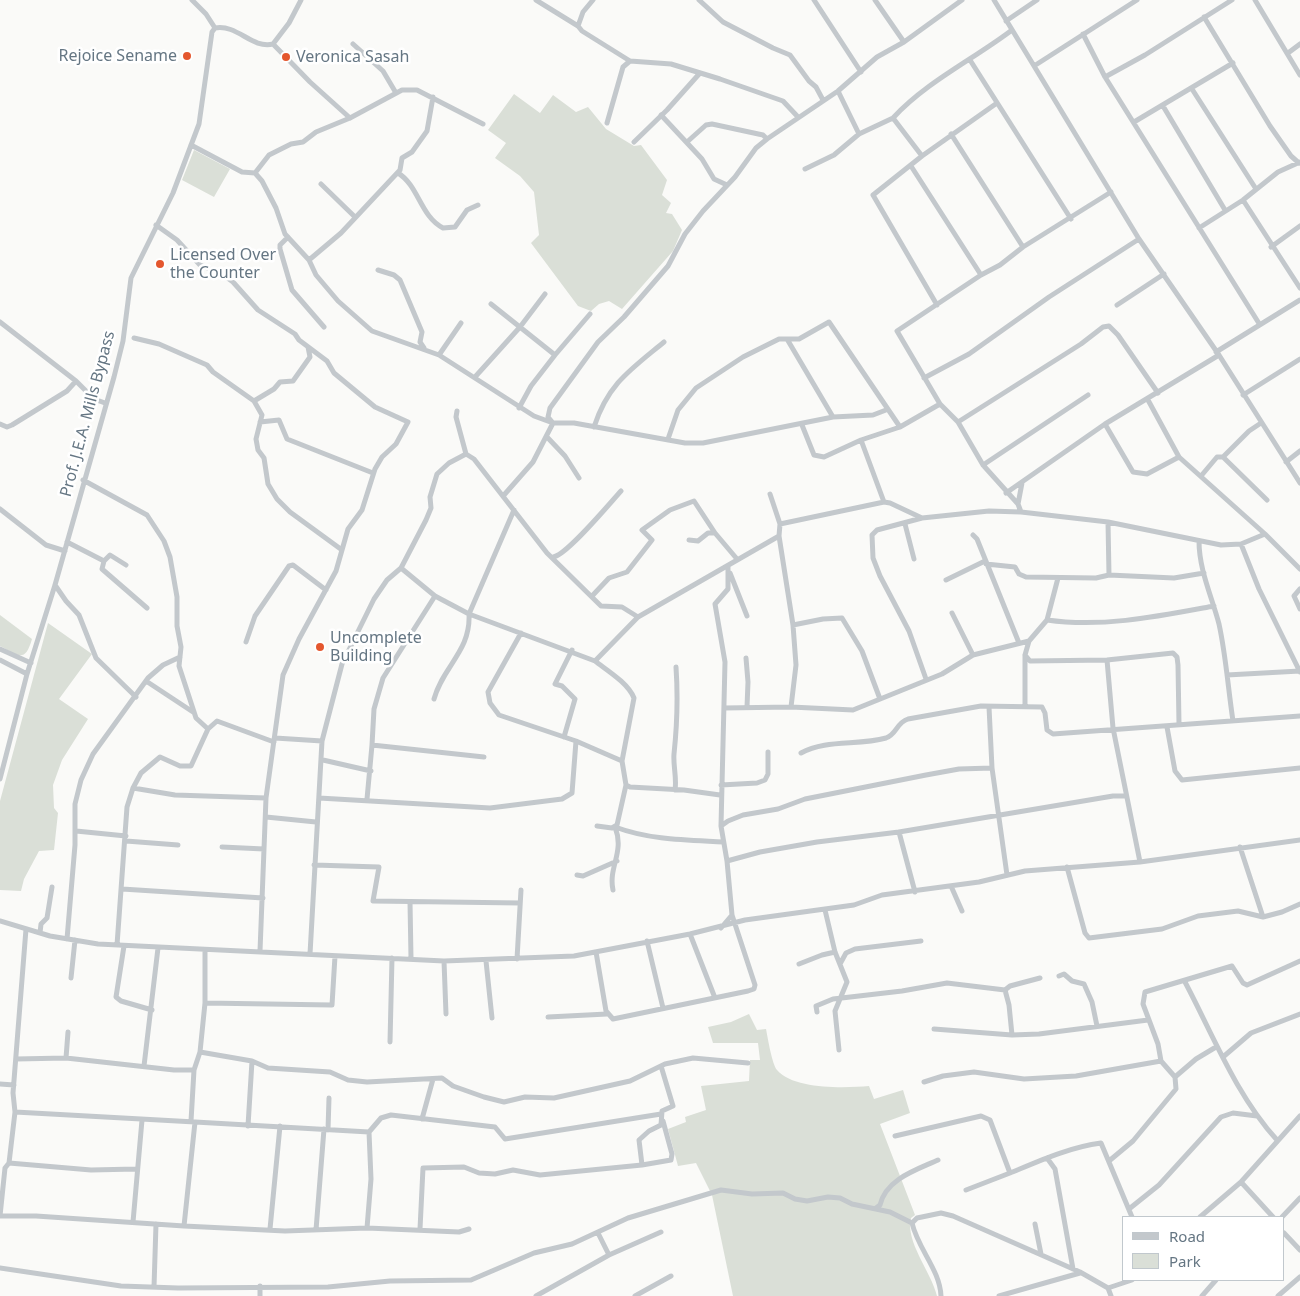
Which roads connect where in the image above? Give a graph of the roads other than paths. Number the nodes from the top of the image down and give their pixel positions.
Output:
1 (192, 0) edge
2 (302, 0) edge
3 (536, 0) edge
4 (593, 0) edge
5 (699, 0) edge
6 (814, 0) edge
7 (876, 0) edge
8 (962, 0) edge
9 (994, 0) edge
10 (1037, 0) edge
11 (1137, 0) edge
12 (1232, 0) edge
13 (1255, 0) edge
14 (1204, 17) junction
15 (1006, 20) junction
16 (578, 26) junction
17 (215, 28) junction
18 (1012, 30) junction
19 (1083, 34) junction
20 (904, 42) junction
21 (273, 44) junction
22 (353, 44) dead end
23 (1300, 44) edge
24 (1288, 52) junction
25 (970, 60) junction
26 (630, 61) junction
27 (1233, 63) junction
28 (1034, 66) junction
29 (861, 72) junction
30 (700, 73) junction
31 (1300, 75) edge
32 (1104, 77) junction
33 (1192, 89) junction
34 (838, 91) junction
35 (396, 93) junction
36 (433, 97) junction
37 (823, 100) junction
38 (997, 103) junction
39 (1163, 106) junction
40 (661, 115) junction
41 (798, 117) junction
42 (350, 118) junction
43 (893, 118) junction
44 (1134, 122) junction
45 (607, 123) dead end
46 (483, 124) dead end
47 (859, 134) junction
48 (951, 134) junction
49 (767, 139) junction
50 (634, 142) dead end
51 (687, 142) junction
52 (191, 145) junction
53 (922, 156) junction
54 (1299, 163) edge
55 (911, 166) junction
56 (806, 169) dead end
57 (398, 173) junction
58 (255, 174) junction
59 (321, 184) dead end
60 (727, 185) junction
61 (1256, 189) junction
62 (1111, 192) junction
63 (1243, 200) junction
64 (478, 205) dead end
65 (1225, 210) junction
66 (355, 217) junction
67 (1071, 219) junction
68 (156, 226) junction
69 (1300, 226) edge
70 (1199, 228) junction
71 (288, 238) junction
72 (1139, 239) junction
73 (1023, 247) junction
74 (1271, 247) junction
75 (309, 260) junction
76 (378, 270) dead end
77 (1164, 274) junction
78 (981, 275) junction
79 (1300, 288) edge
80 (545, 294) dead end
81 (1300, 300) edge
82 (491, 304) dead end
83 (937, 305) junction
84 (1118, 305) dead end
85 (590, 314) dead end
86 (0, 322) edge
87 (461, 323) dead end
88 (1260, 324) junction
89 (520, 327) junction
90 (324, 328) dead end
91 (134, 338) dead end
92 (787, 339) junction
93 (664, 342) dead end
94 (308, 347) junction
95 (424, 348) junction
96 (1217, 353) junction
97 (440, 355) junction
98 (555, 355) junction
99 (1300, 359) edge
100 (476, 378) junction
101 (924, 378) junction
102 (76, 381) junction
103 (1158, 393) junction
104 (1088, 395) dead end
105 (1243, 395) junction
106 (1148, 400) junction
107 (254, 401) junction
108 (105, 403) junction
109 (940, 404) junction
110 (519, 408) junction
111 (886, 410) junction
112 (457, 411) dead end
113 (833, 417) junction
114 (260, 422) junction
115 (958, 422) junction
116 (553, 423) junction
117 (1261, 423) junction
118 (0, 424) edge
119 (1105, 424) junction
120 (802, 425) junction
121 (594, 427) junction
122 (900, 427) junction
123 (547, 437) junction
124 (668, 439) junction
125 (861, 440) junction
126 (1300, 450) edge
127 (466, 454) junction
128 (1178, 457) junction
129 (1222, 457) junction
130 (1286, 462) junction
131 (983, 465) junction
132 (373, 473) junction
133 (1201, 476) junction
134 (579, 478) dead end
135 (83, 480) junction
136 (1300, 482) edge
137 (1022, 483) junction
138 (621, 491) dead end
139 (1006, 493) junction
140 (770, 494) dead end
141 (504, 496) junction
142 (1267, 500) dead end
143 (884, 502) junction
144 (1018, 504) junction
145 (0, 509) edge
146 (514, 510) junction
147 (1021, 512) junction
148 (922, 518) junction
149 (1108, 522) junction
150 (780, 524) junction
151 (905, 524) junction
152 (716, 533) junction
153 (1264, 534) junction
154 (973, 535) dead end
155 (779, 536) junction
156 (690, 540) dead end
157 (1199, 541) junction
158 (67, 542) junction
159 (1241, 544) junction
160 (342, 550) junction
161 (65, 551) junction
162 (553, 557) junction
163 (737, 559) junction
164 (914, 559) dead end
165 (104, 561) junction
166 (986, 563) junction
167 (126, 565) dead end
168 (728, 566) junction
169 (401, 568) junction
170 (1300, 569) edge
171 (1204, 573) junction
172 (1109, 575) junction
173 (1058, 578) junction
174 (946, 580) dead end
175 (55, 585) junction
176 (1300, 589) edge
177 (326, 590) junction
178 (593, 595) junction
179 (435, 596) junction
180 (1214, 606) junction
181 (147, 608) dead end
182 (1300, 609) edge
183 (952, 613) dead end
184 (469, 614) junction
185 (747, 616) dead end
186 (638, 617) junction
187 (1047, 620) junction
188 (793, 625) junction
189 (521, 633) junction
190 (1029, 641) junction
191 (246, 642) dead end
192 (1019, 644) junction
193 (2, 650) edge
194 (572, 650) junction
195 (973, 655) junction
196 (1025, 655) junction
197 (180, 657) junction
198 (746, 658) dead end
199 (0, 659) edge
200 (1107, 660) junction
201 (595, 661) junction
202 (31, 663) junction
203 (676, 668) dead end
204 (1300, 671) edge
205 (27, 674) junction
206 (1227, 675) junction
207 (926, 680) junction
208 (146, 681) junction
209 (136, 697) junction
210 (434, 699) dead end
211 (880, 699) junction
212 (1026, 706) junction
213 (747, 707) junction
214 (791, 707) junction
215 (989, 707) junction
216 (724, 708) junction
217 (194, 713) junction
218 (1300, 716) edge
219 (1233, 721) junction
220 (1178, 724) junction
221 (1167, 727) junction
222 (1114, 728) junction
223 (208, 729) junction
224 (564, 736) junction
225 (275, 740) junction
226 (322, 741) junction
227 (576, 741) junction
228 (372, 745) junction
229 (768, 752) dead end
230 (801, 753) dead end
231 (484, 758) dead end
232 (323, 760) junction
233 (622, 761) junction
234 (992, 768) junction
235 (1300, 768) edge
236 (371, 771) junction
237 (0, 779) edge
238 (626, 785) junction
239 (721, 785) junction
240 (133, 788) junction
241 (675, 790) junction
242 (720, 795) junction
243 (1126, 796) junction
244 (266, 798) junction
245 (319, 798) junction
246 (367, 799) junction
247 (998, 814) junction
248 (266, 817) junction
249 (316, 822) junction
250 (597, 826) dead end
251 (721, 826) junction
252 (615, 827) junction
253 (76, 831) junction
254 (899, 832) junction
255 (126, 839) junction
256 (1300, 840) edge
257 (723, 842) junction
258 (178, 845) dead end
259 (1240, 846) junction
260 (222, 847) dead end
261 (264, 849) junction
262 (617, 861) junction
263 (727, 861) junction
264 (1140, 862) junction
265 (314, 865) junction
266 (1068, 867) junction
267 (577, 874) dead end
268 (1007, 875) junction
269 (951, 886) junction
270 (52, 887) dead end
271 (122, 889) junction
272 (521, 890) dead end
273 (613, 890) dead end
274 (916, 892) junction
275 (263, 898) junction
276 (410, 902) junction
277 (520, 903) junction
278 (1300, 904) edge
279 (825, 910) junction
280 (962, 911) dead end
281 (732, 915) junction
282 (1263, 916) junction
283 (0, 921) edge
284 (735, 923) junction
285 (721, 928) junction
286 (26, 929) junction
287 (40, 933) junction
288 (690, 934) junction
289 (67, 939) junction
290 (75, 940) junction
291 (646, 941) junction
292 (921, 941) dead end
293 (117, 945) junction
294 (124, 946) junction
295 (158, 948) junction
296 (205, 950) junction
297 (260, 950) junction
298 (596, 952) junction
299 (835, 952) junction
300 (310, 954) junction
301 (335, 956) junction
302 (392, 958) junction
303 (411, 958) junction
304 (517, 959) junction
305 (444, 961) junction
306 (486, 961) junction
307 (1300, 961) edge
308 (799, 964) dead end
309 (840, 964) junction
310 (1059, 976) dead end
311 (71, 978) dead end
312 (1040, 978) dead end
313 (1185, 982) junction
314 (1005, 990) junction
315 (715, 998) junction
316 (840, 999) junction
317 (205, 1003) junction
318 (663, 1008) junction
319 (152, 1010) junction
320 (818, 1012) dead end
321 (446, 1014) dead end
322 (607, 1014) junction
323 (1300, 1014) edge
324 (548, 1017) dead end
325 (492, 1018) dead end
326 (1148, 1020) junction
327 (1097, 1026) junction
328 (934, 1029) dead end
329 (68, 1032) dead end
330 (1012, 1035) junction
331 (390, 1042) dead end
332 (1216, 1047) junction
333 (839, 1050) dead end
334 (200, 1052) junction
335 (1223, 1057) junction
336 (66, 1058) junction
337 (16, 1059) junction
338 (252, 1061) junction
339 (1161, 1061) junction
340 (748, 1063) dead end
341 (144, 1066) junction
342 (661, 1066) junction
343 (194, 1070) junction
344 (1175, 1077) junction
345 (433, 1079) junction
346 (924, 1082) dead end
347 (0, 1084) edge
348 (14, 1085) junction
349 (330, 1098) dead end
350 (15, 1112) junction
351 (661, 1114) junction
352 (1257, 1116) junction
353 (1300, 1116) edge
354 (422, 1119) junction
355 (142, 1120) junction
356 (193, 1121) junction
357 (663, 1121) junction
358 (248, 1126) junction
359 (280, 1126) junction
360 (326, 1130) junction
361 (370, 1132) junction
362 (895, 1136) dead end
363 (1277, 1140) junction
364 (1047, 1158) junction
365 (938, 1160) dead end
366 (1109, 1162) junction
367 (9, 1163) junction
368 (642, 1165) junction
369 (136, 1169) junction
370 (1010, 1173) junction
371 (1241, 1182) junction
372 (966, 1190) dead end
373 (1300, 1198) edge
374 (876, 1208) junction
375 (1129, 1209) junction
376 (0, 1216) edge
377 (1132, 1216) edge
378 (1201, 1216) edge
379 (1272, 1216) edge
380 (1283, 1216) edge
381 (133, 1222) junction
382 (912, 1223) junction
383 (156, 1224) junction
384 (1035, 1224) dead end
385 (184, 1226) junction
386 (367, 1228) junction
387 (270, 1229) junction
388 (420, 1229) junction
389 (468, 1229) dead end
390 (316, 1230) junction
391 (661, 1232) dead end
392 (598, 1233) junction
393 (1285, 1235) edge
394 (1300, 1250) edge
395 (1041, 1254) junction
396 (609, 1255) junction
397 (0, 1268) edge
398 (1073, 1269) junction
399 (1080, 1272) junction
400 (671, 1276) dead end
401 (1300, 1277) edge
402 (1129, 1281) edge
403 (1215, 1281) edge
404 (260, 1286) junction
405 (154, 1287) junction
406 (218, 1288) junction
407 (1108, 1288) junction
408 (218, 1296) edge
409 (260, 1296) edge
410 (536, 1296) edge
411 (634, 1296) edge
412 (941, 1296) edge
413 (999, 1296) edge
414 (1111, 1296) edge
415 (1202, 1296) edge
416 (1278, 1296) edge

1 - 17 street
2 - 21 street
3 - 16 street
4 - 16 street
5 - 37 street
6 - 29 street
7 - 20 street
8 - 20 street
9 - 15 street
10 - 15 street
11 - 19 street
12 - 14 street
13 - 24 street
14 - 27 street
14 - 32 street
15 - 18 street
16 - 26 street
17 - 21 street
17 - 52 street, Prof. J.E.A. Mills Bypass
18 - 25 street
18 - 28 street
19 - 28 street
19 - 32 street
20 - 29 street
21 - 42 street
22 - 35 street
23 - 24 street
24 - 31 street
25 - 38 street
25 - 43 street
26 - 30 street
26 - 45 street
27 - 33 street
27 - 54 street
28 - 62 street
29 - 34 street
30 - 40 street
30 - 41 street
32 - 44 street
33 - 39 street
33 - 61 street
34 - 37 street
34 - 47 street
35 - 36 street
35 - 42 street
36 - 46 street
36 - 57 street
37 - 41 street
38 - 48 street
38 - 67 street
39 - 44 street
39 - 65 street
40 - 50 street
40 - 51 street
41 - 49 street
42 - 58 street
43 - 47 street
43 - 53 street
44 - 70 street
47 - 56 street
48 - 53 street
48 - 73 street
49 - 51 street
49 - 60 street
51 - 60 street
52 - 58 street
52 - 68 street, Prof. J.E.A. Mills Bypass
53 - 55 street
54 - 61 street
55 - 78 street
55 - 83 street
57 - 64 street
57 - 66 street
58 - 71 street
59 - 66 street
60 - 116 street
61 - 63 street
62 - 67 street
62 - 72 street
63 - 65 street
63 - 74 street
65 - 70 street
66 - 75 street
67 - 73 street
68 - 94 street
68 - 108 street, Prof. J.E.A. Mills Bypass
69 - 74 street
70 - 88 street
71 - 75 street
71 - 90 street
72 - 77 street
72 - 101 street
73 - 78 street
74 - 79 street
75 - 95 street
76 - 95 street
77 - 84 street
77 - 96 street
78 - 83 street
80 - 89 street
81 - 88 street
82 - 89 street
83 - 101 street
85 - 98 street
86 - 102 street
87 - 97 street
88 - 96 street
89 - 98 street
89 - 100 street
91 - 107 street
92 - 111 street
92 - 113 street
92 - 124 street
93 - 121 street
94 - 107 street
94 - 132 street
95 - 97 street
96 - 103 street
96 - 105 street
97 - 100 street
98 - 110 street
99 - 105 street
100 - 110 street
101 - 109 street
102 - 108 street
102 - 118 street
103 - 106 street
103 - 115 street
104 - 131 street
105 - 117 street
106 - 119 street
106 - 128 street
107 - 114 street
108 - 135 street, Prof. J.E.A. Mills Bypass
109 - 115 street
109 - 122 street
110 - 116 street
111 - 113 street
111 - 122 street
112 - 127 street
113 - 120 street
114 - 132 street
114 - 160 street
115 - 131 street
116 - 121 street
116 - 123 street
117 - 129 street
117 - 130 street
119 - 128 street
119 - 137 street
120 - 124 street
120 - 125 street
121 - 124 street
122 - 125 street
123 - 134 street
123 - 141 street
125 - 143 street
126 - 130 street
127 - 141 street
127 - 169 street
128 - 133 street
129 - 133 street
129 - 142 street
130 - 136 street
131 - 139 street
132 - 160 street
133 - 153 street
135 - 158 street, Prof. J.E.A. Mills Bypass
135 - 197 street
137 - 139 street
137 - 144 street
138 - 162 street
139 - 144 street
140 - 150 street
141 - 146 street
143 - 148 street
143 - 150 street
144 - 147 street
145 - 161 street
146 - 162 street
146 - 184 street
147 - 148 street
147 - 149 street
148 - 151 street
149 - 157 street
149 - 172 street
150 - 155 street
151 - 164 street
151 - 207 street
152 - 156 street
152 - 163 street
152 - 178 street
153 - 159 street
153 - 170 street
154 - 166 street
155 - 163 street
155 - 188 street
157 - 159 street
157 - 171 street
158 - 161 street, Prof. J.E.A. Mills Bypass
158 - 165 street
159 - 204 street
160 - 177 street
161 - 175 street, Prof. J.E.A. Mills Bypass
162 - 178 street
163 - 168 street
165 - 167 street
165 - 181 street
166 - 173 street
166 - 174 street
166 - 192 street
168 - 185 street
168 - 186 street
168 - 216 street
169 - 179 street
169 - 226 street
171 - 172 street
171 - 180 street
172 - 173 street
173 - 187 street
175 - 202 street, Prof. J.E.A. Mills Bypass
175 - 209 street
176 - 182 street
177 - 191 street
177 - 225 street
178 - 186 street
179 - 184 street
179 - 228 street
180 - 187 street
180 - 206 street
183 - 195 street
184 - 189 street
184 - 210 street
186 - 201 street
187 - 190 street
188 - 211 street
188 - 214 street
189 - 194 street
189 - 224 street
190 - 192 street
190 - 196 street
192 - 195 street
193 - 199 street
193 - 202 street
194 - 201 street
194 - 224 street
195 - 207 street
196 - 200 street
196 - 212 street
197 - 208 street
197 - 217 street
198 - 213 street
199 - 205 street
200 - 220 street
200 - 222 street
201 - 233 street
202 - 205 street, Prof. J.E.A. Mills Bypass
203 - 241 street
204 - 206 street
205 - 237 street, Prof. J.E.A. Mills Bypass
206 - 219 street
207 - 211 street
208 - 209 street
208 - 217 street
209 - 253 street
211 - 214 street
212 - 215 street
212 - 222 street
213 - 214 street
213 - 216 street
215 - 230 street
215 - 234 street
216 - 239 street
217 - 223 street
218 - 219 street
219 - 220 street
220 - 221 street
221 - 222 street
221 - 235 street
222 - 243 street
223 - 225 street
223 - 240 street
224 - 227 street
225 - 226 street
225 - 244 street
226 - 232 street
227 - 233 street
227 - 246 street
228 - 231 street
228 - 236 street
229 - 239 street
232 - 236 street
232 - 245 street
233 - 238 street
234 - 247 street
234 - 251 street
236 - 246 street
238 - 241 street
238 - 252 street
239 - 242 street
240 - 244 street
240 - 255 street
241 - 242 street
242 - 251 street
243 - 247 street
243 - 264 street
244 - 248 street
245 - 246 street
245 - 249 street
247 - 254 street
247 - 268 street
248 - 249 street
248 - 261 street
249 - 265 street
250 - 252 street
251 - 257 street
252 - 257 street
252 - 262 street
253 - 255 street
253 - 289 street
254 - 263 street
254 - 274 street
255 - 258 street
255 - 271 street
256 - 259 street
257 - 263 street
259 - 264 street
259 - 282 street
260 - 261 street
261 - 275 street
262 - 267 street
262 - 273 street
263 - 281 street
264 - 266 street
265 - 276 street
265 - 300 street
266 - 268 street
266 - 282 street
268 - 269 street
269 - 274 street
269 - 280 street
270 - 287 street
271 - 275 street
271 - 293 street
272 - 277 street
274 - 279 street
275 - 297 street
276 - 277 street
276 - 303 street
277 - 304 street
278 - 282 street
279 - 284 street
279 - 299 street
281 - 284 street
281 - 285 street
283 - 286 street
284 - 285 street
284 - 315 street
285 - 288 street
286 - 287 street
286 - 337 street
287 - 289 street
288 - 291 street
288 - 315 street
289 - 290 street
290 - 293 street
290 - 311 street
291 - 298 street
291 - 318 street
292 - 309 street
293 - 294 street
294 - 295 street
294 - 319 street
295 - 296 street
295 - 319 street
296 - 297 street
296 - 317 street
297 - 300 street
298 - 304 street
298 - 322 street
299 - 308 street
299 - 309 street
300 - 301 street
301 - 302 street
301 - 317 street
302 - 303 street
302 - 331 street
303 - 305 street
304 - 306 street
305 - 306 street
305 - 321 street
306 - 325 street
307 - 313 street
309 - 316 street
310 - 327 street
312 - 314 street
313 - 326 street
313 - 332 street
314 - 316 street
314 - 330 street
315 - 318 street
316 - 320 street
316 - 333 street
317 - 334 street
318 - 322 street
319 - 341 street
322 - 324 street
323 - 335 street
326 - 327 street
326 - 339 street
327 - 330 street
328 - 330 street
329 - 336 street
332 - 335 street
332 - 344 street
334 - 338 street
334 - 343 street
335 - 352 street
336 - 337 street
336 - 341 street
337 - 348 street
338 - 345 street
338 - 358 street
339 - 344 street
339 - 346 street
340 - 342 street
341 - 343 street
342 - 345 street
342 - 351 street
343 - 356 street
344 - 366 street
345 - 354 street
347 - 348 street
348 - 350 street
349 - 360 street
350 - 355 street
350 - 367 street
351 - 354 street
351 - 357 street
352 - 363 street
352 - 375 street
353 - 363 street
354 - 361 street
355 - 356 street
355 - 369 street
356 - 358 street
356 - 385 street
357 - 368 street
357 - 368 street
358 - 359 street
359 - 360 street
359 - 387 street
360 - 361 street
360 - 390 street
361 - 386 street
362 - 370 street
363 - 371 street
364 - 366 street
364 - 370 street
364 - 398 street
365 - 374 street
366 - 375 street
367 - 369 street
367 - 376 street
368 - 388 street
369 - 381 street
370 - 372 street
371 - 378 street
371 - 379 street
373 - 380 street
374 - 382 street
374 - 392 street
375 - 377 street
376 - 381 street
381 - 383 street
382 - 395 street
382 - 412 street
383 - 385 street
383 - 405 street
384 - 395 street
385 - 387 street
386 - 388 street
386 - 390 street
387 - 390 street
388 - 389 street
391 - 396 street
392 - 396 street
392 - 404 street
393 - 394 street
395 - 398 street
396 - 410 street
397 - 405 street
398 - 399 street
399 - 407 street
399 - 413 street
400 - 411 street
401 - 416 street
402 - 407 street
403 - 415 street
404 - 406 street
404 - 409 street
405 - 406 street
406 - 408 street
407 - 414 street

